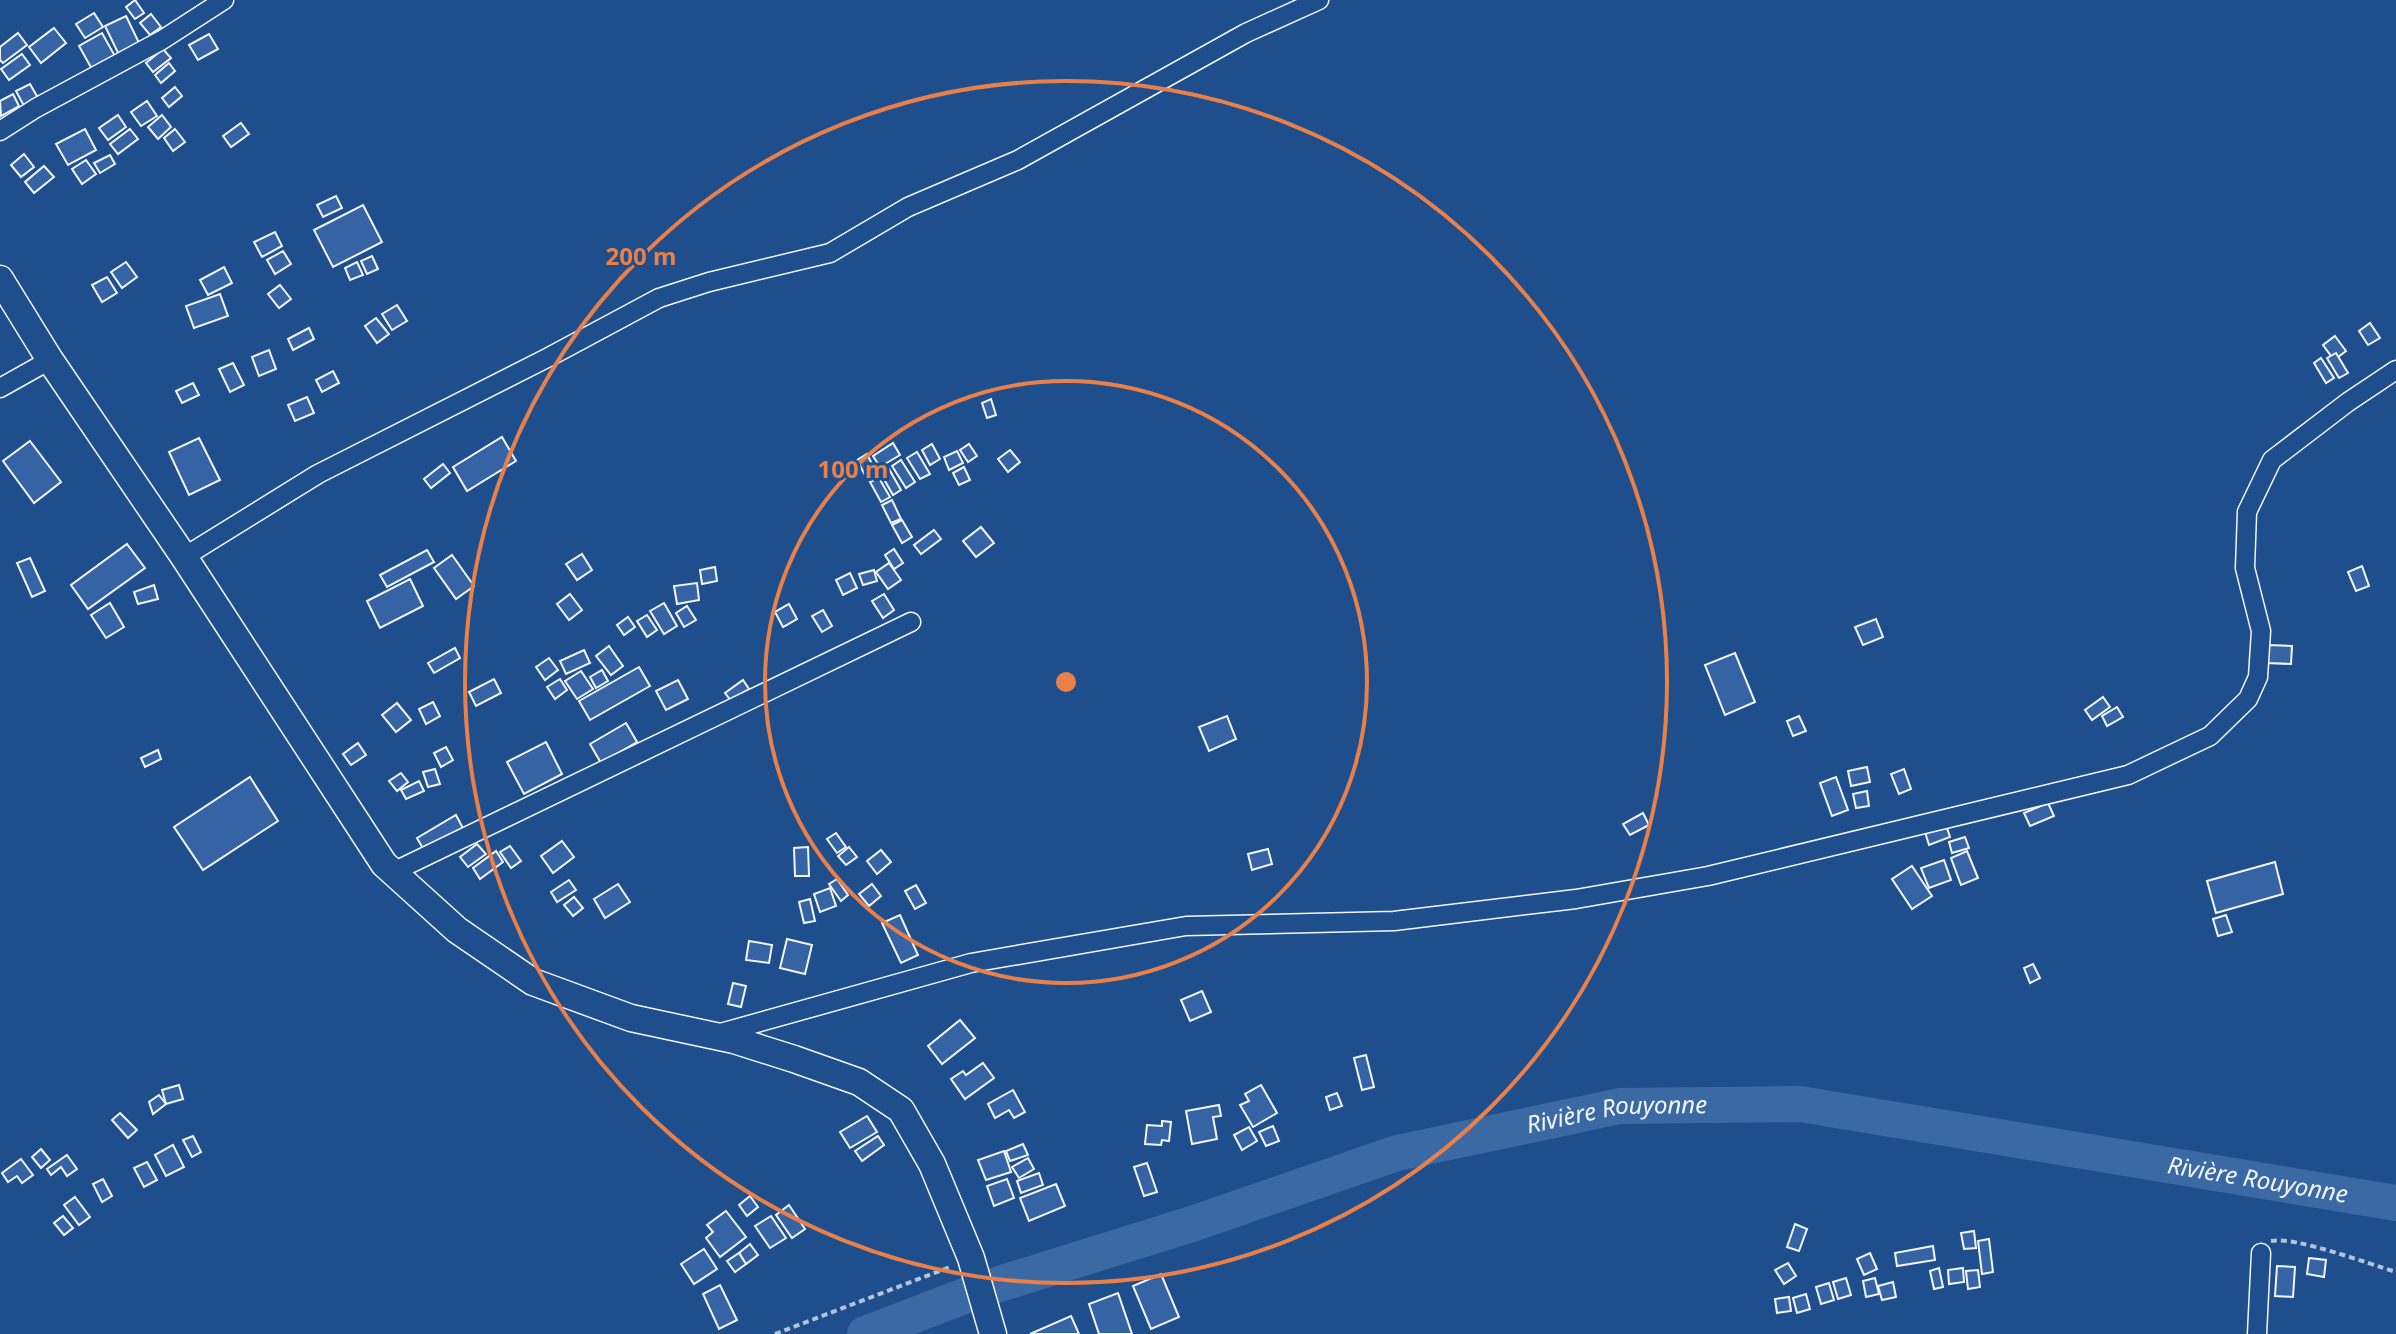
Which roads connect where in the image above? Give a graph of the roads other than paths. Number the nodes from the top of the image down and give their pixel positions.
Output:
1 (224, 0) edge
2 (1319, 0) edge
3 (0, 131) edge
4 (0, 279) edge
5 (50, 360) junction
6 (2396, 370) edge
7 (0, 388) edge
8 (184, 557) junction
9 (911, 622) dead end
10 (393, 872) junction
11 (713, 1036) junction
12 (2261, 1253) road end
13 (993, 1334) edge
14 (2257, 1334) edge

1 - 3 street
2 - 8 street
4 - 5 main road
5 - 7 street
5 - 8 main road
6 - 11 street
8 - 10 main road
9 - 10 street
10 - 11 main road
11 - 13 main road
12 - 14 street

